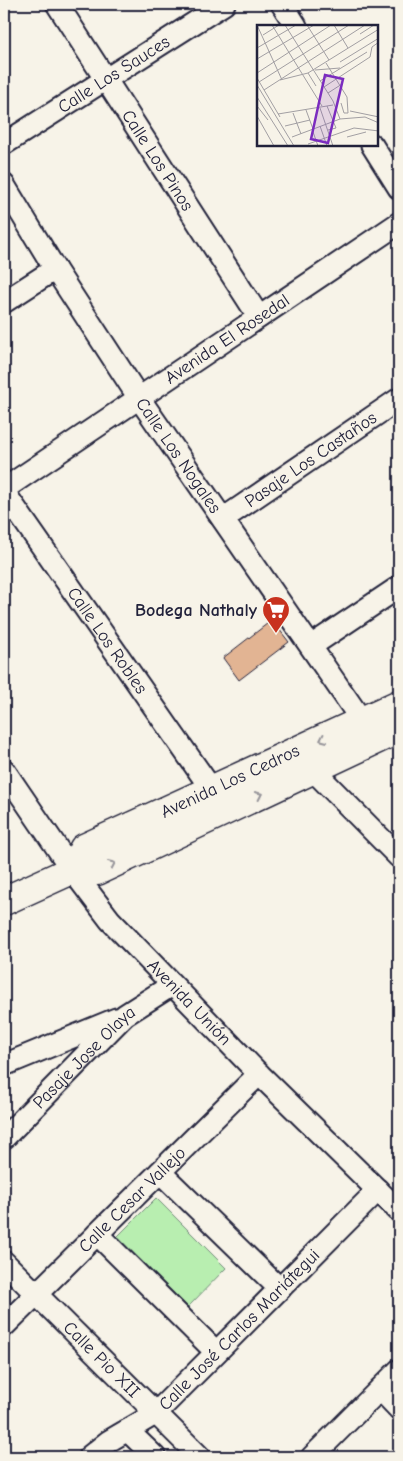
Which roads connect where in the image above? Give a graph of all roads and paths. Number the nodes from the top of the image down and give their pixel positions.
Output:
1 (57, 4) edge
2 (224, 4) edge
3 (282, 4) edge
4 (295, 25) edge
5 (106, 80) junction
6 (4, 144) edge
7 (373, 146) edge
8 (4, 185) edge
9 (399, 188) edge
10 (396, 232) edge
11 (55, 269) junction
12 (4, 302) edge
13 (259, 317) junction
14 (139, 398) junction
15 (399, 399) edge
16 (4, 490) edge
17 (223, 519) junction
18 (399, 587) edge
19 (311, 646) junction
20 (399, 704) edge
21 (362, 721) junction
22 (399, 729) edge
23 (4, 770) edge
24 (312, 770) junction
25 (212, 790) junction
26 (399, 857) edge
27 (72, 870) junction
28 (4, 901) edge
29 (172, 985) junction
30 (125, 1015) junction
31 (4, 1065) edge
32 (259, 1074) junction
33 (4, 1138) edge
34 (160, 1172) junction
35 (378, 1190) junction
36 (399, 1211) edge
37 (97, 1234) junction
38 (4, 1262) edge
39 (280, 1289) junction
40 (36, 1294) junction
41 (4, 1326) edge
42 (216, 1352) junction
43 (399, 1370) edge
44 (380, 1389) junction
45 (399, 1409) edge
46 (155, 1414) junction
47 (128, 1431) junction
48 (89, 1457) edge
49 (155, 1457) edge
50 (200, 1457) edge
51 (312, 1457) edge

1 - 5 street, Calle Los Pinos
2 - 5 street, Calle Los Sauces
3 - 4 street
5 - 6 street, Calle Los Sauces
5 - 13 street, Calle Los Pinos
7 - 9 street
8 - 11 street, Calle Los Nogales
10 - 13 street, Avenida El Rosedal
11 - 12 street
11 - 14 street, Calle Los Nogales
13 - 14 street, Avenida El Rosedal
14 - 16 street, Avenida El Rosedal
14 - 17 street, Calle Los Nogales
15 - 17 street, Pasaje Los Castaños
16 - 25 street, Calle Los Robles
17 - 19 street, Calle Los Nogales
18 - 19 street
19 - 21 street, Calle Los Nogales
20 - 21 street, Avenida Los Cedros
21 -> 25 street, Avenida Los Cedros
22 - 24 street, Avenida Los Cedros
23 - 27 street, Avenida Unión
24 - 26 street
27 -> 24 street, Avenida Los Cedros
25 - 27 street, Avenida Los Cedros
27 - 28 street, Avenida Los Cedros
27 - 29 street, Avenida Unión
29 - 30 street, Pasaje Jose Olaya
29 - 32 street, Avenida Unión
30 - 31 street
30 - 33 street, Pasaje Jose Olaya
32 - 34 street, Calle Cesar Vallejo
32 - 35 street, Avenida Unión
34 - 37 street, Calle Cesar Vallejo
34 - 39 street
35 - 36 street, Avenida Unión
35 - 39 street, Calle José Carlos Mariátegui
37 - 40 street, Calle Cesar Vallejo
37 - 42 street
38 - 40 street, Calle Pio XII
39 - 42 street, Calle José Carlos Mariátegui
40 - 41 street, Calle Cesar Vallejo
40 - 46 street, Calle Pio XII
42 - 46 street, Calle José Carlos Mariátegui
43 - 44 street
44 - 45 street
44 - 51 street
46 - 47 street, Calle José Carlos Mariátegui
46 - 50 street, Calle Pio XII
47 - 48 street, Calle José Carlos Mariátegui
47 - 49 street

